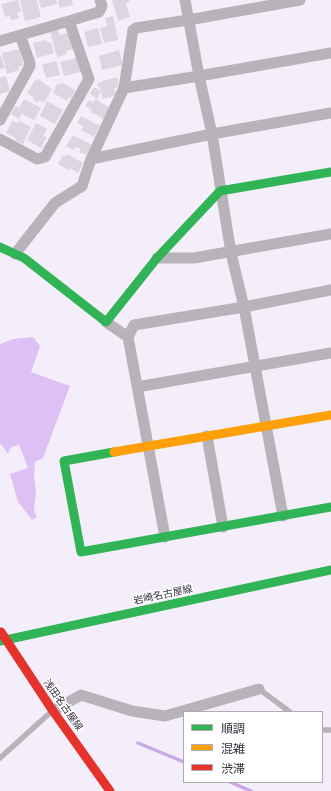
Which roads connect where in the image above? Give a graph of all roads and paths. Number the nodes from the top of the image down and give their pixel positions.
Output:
1 (100, 0) edge
2 (185, 0) edge
3 (300, 0) edge
4 (188, 20) junction
5 (69, 21) junction
6 (20, 35) junction
7 (0, 41) edge
8 (331, 53) edge
9 (199, 76) junction
10 (124, 88) junction
11 (331, 113) edge
12 (0, 120) edge
13 (212, 134) junction
14 (0, 139) edge
15 (91, 159) junction
16 (331, 172) edge
17 (220, 191) junction
18 (331, 234) edge
19 (0, 246) edge
20 (232, 253) junction
21 (15, 254) junction
22 (157, 258) junction
23 (331, 290) edge
24 (244, 307) junction
25 (106, 322) junction
26 (128, 337) junction
27 (331, 353) edge
28 (254, 365) junction
29 (137, 387) junction
30 (331, 415) edge
31 (265, 426) junction
32 (207, 436) junction
33 (147, 446) junction
34 (331, 507) edge
35 (283, 516) junction
36 (223, 526) junction
37 (165, 537) junction
38 (331, 570) edge
39 (0, 631) edge
40 (3, 640) edge
41 (259, 689) joint
42 (52, 711) junction
43 (289, 711) edge
44 (0, 758) edge
45 (110, 791) edge

1 - 5 street
2 - 4 street
3 - 4 street
4 - 9 street
4 - 10 street
5 - 6 street
5 - 14 street
6 - 7 street
6 - 12 street
8 - 9 street
9 - 10 street
9 - 13 street
10 - 15 street
11 - 13 street
13 - 15 street
13 - 17 street
15 - 21 street
16 - 17 street
17 - 20 street
17 - 22 street
18 - 20 street
19 - 21 street
20 - 22 street
20 - 24 street
21 - 25 street
22 - 25 street
23 - 24 street
24 - 26 street
24 - 28 street
25 - 26 street
26 - 29 street
27 - 28 street
28 - 29 street
28 - 31 street
29 - 33 street
30 - 31 street
31 - 32 street
31 - 35 street
32 - 33 street
32 - 36 street
33 - 37 street
33 - 37 street
34 - 35 street
35 - 36 street
36 - 37 street
38 - 40 street, 岩崎名古屋線
39 - 40 street, 浅田名古屋線
40 - 42 street, 浅田名古屋線
41 - 42 street
41 - 43 lane
42 - 44 lane
42 - 45 street, 浅田名古屋線

